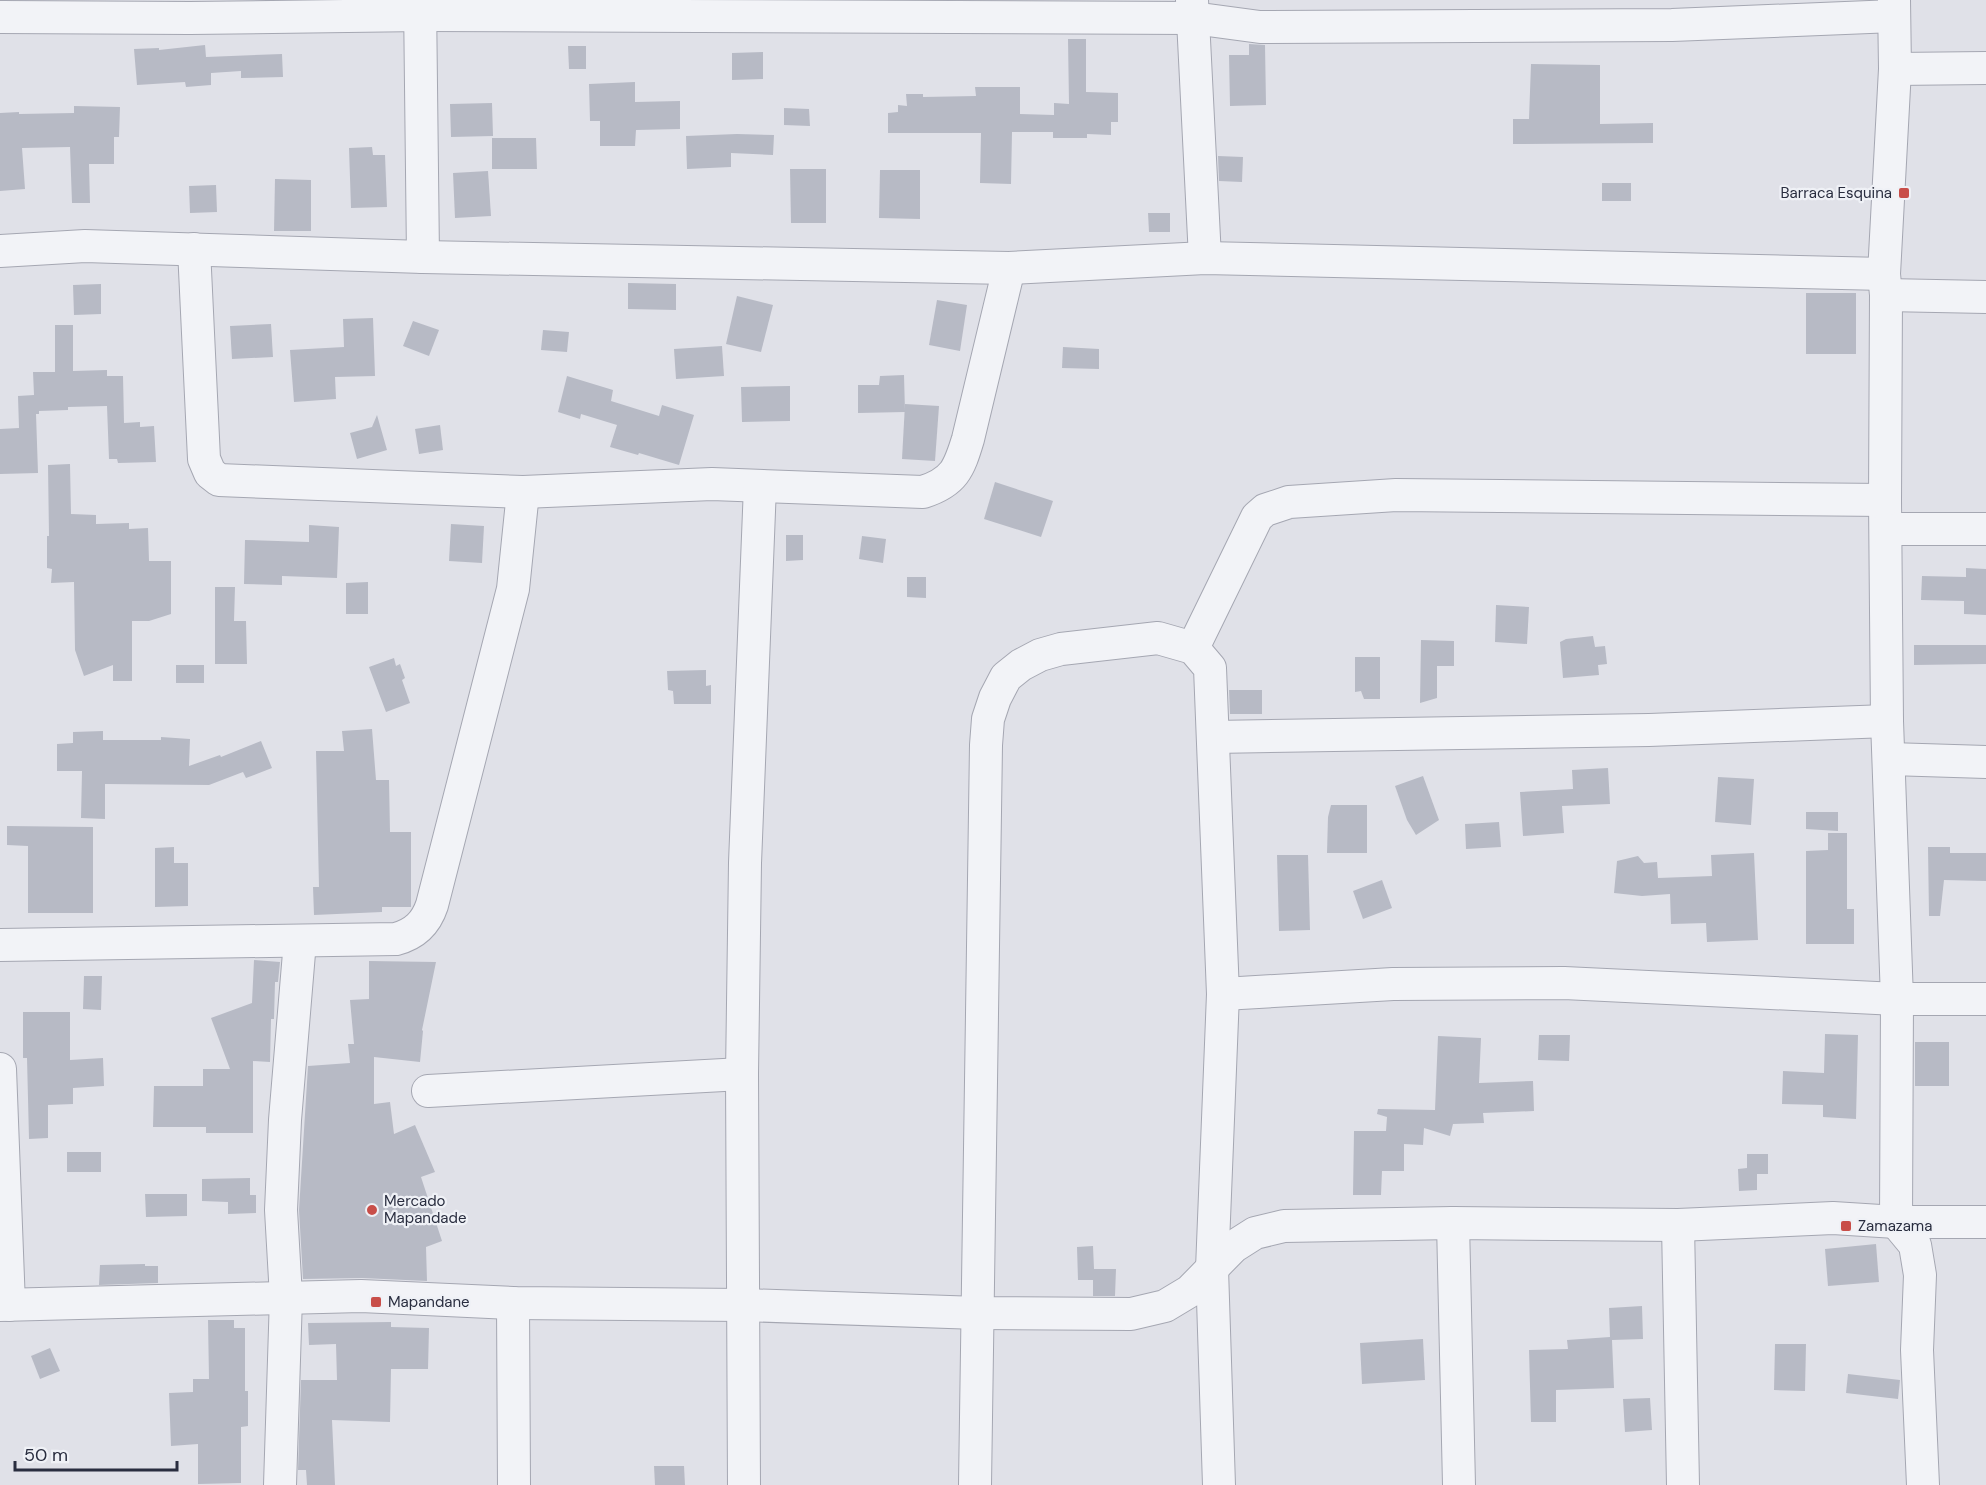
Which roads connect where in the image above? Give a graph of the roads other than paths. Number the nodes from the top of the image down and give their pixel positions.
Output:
1 (421, 7) edge
2 (1894, 8) edge
3 (189, 9) edge
4 (1192, 9) edge
5 (1433, 13) edge
6 (1672, 13) edge
7 (0, 17) edge
8 (1986, 68) edge
9 (1895, 69) junction
10 (194, 249) junction
11 (0, 251) edge
12 (423, 257) junction
13 (1205, 258) junction
14 (1009, 268) junction
15 (1885, 284) junction
16 (1986, 297) edge
17 (760, 486) junction
18 (524, 492) junction
19 (1885, 515) junction
20 (1986, 529) edge
21 (1193, 648) junction
22 (1887, 721) junction
23 (1213, 737) junction
24 (1890, 759) junction
25 (1986, 762) edge
26 (300, 941) junction
27 (0, 945) edge
28 (1223, 994) junction
29 (1897, 999) junction
30 (1986, 999) edge
31 (0, 1069) edge
32 (742, 1074) junction
33 (428, 1091) dead end
34 (1896, 1222) junction
35 (1986, 1222) edge
36 (1453, 1223) junction
37 (1678, 1225) junction
38 (1212, 1269) junction
39 (286, 1297) junction
40 (513, 1303) junction
41 (4, 1305) edge
42 (744, 1305) junction
43 (978, 1313) junction
44 (280, 1485) edge
45 (514, 1485) edge
46 (744, 1485) edge
47 (975, 1485) edge
48 (1219, 1485) edge
49 (1459, 1485) edge
50 (1683, 1485) edge
51 (1923, 1485) edge

1 - 3 street
1 - 4 street
1 - 12 street
2 - 6 street
2 - 9 street
3 - 7 street
4 - 5 street
4 - 13 street
5 - 6 street
8 - 9 street
9 - 15 street
10 - 11 street
10 - 12 street
10 - 18 street
12 - 14 street
13 - 14 street
13 - 15 street
14 - 17 street
15 - 16 street
15 - 19 street
17 - 18 street
17 - 32 street
18 - 26 street
19 - 20 street
19 - 21 street
19 - 22 street
21 - 23 street
21 - 43 street
22 - 23 street
22 - 24 street
23 - 28 street
24 - 25 street
24 - 29 street
26 - 27 street
26 - 39 street
28 - 29 street
28 - 38 street
29 - 30 street
29 - 34 street
31 - 41 street
32 - 33 street
32 - 42 street
34 - 35 street
34 - 37 street
34 - 51 street
36 - 37 street
36 - 38 street
36 - 49 street
37 - 50 street
38 - 43 street
38 - 48 street
39 - 40 street
39 - 41 street
39 - 44 street
40 - 42 street
40 - 45 street
42 - 43 street
42 - 46 street
43 - 47 street

